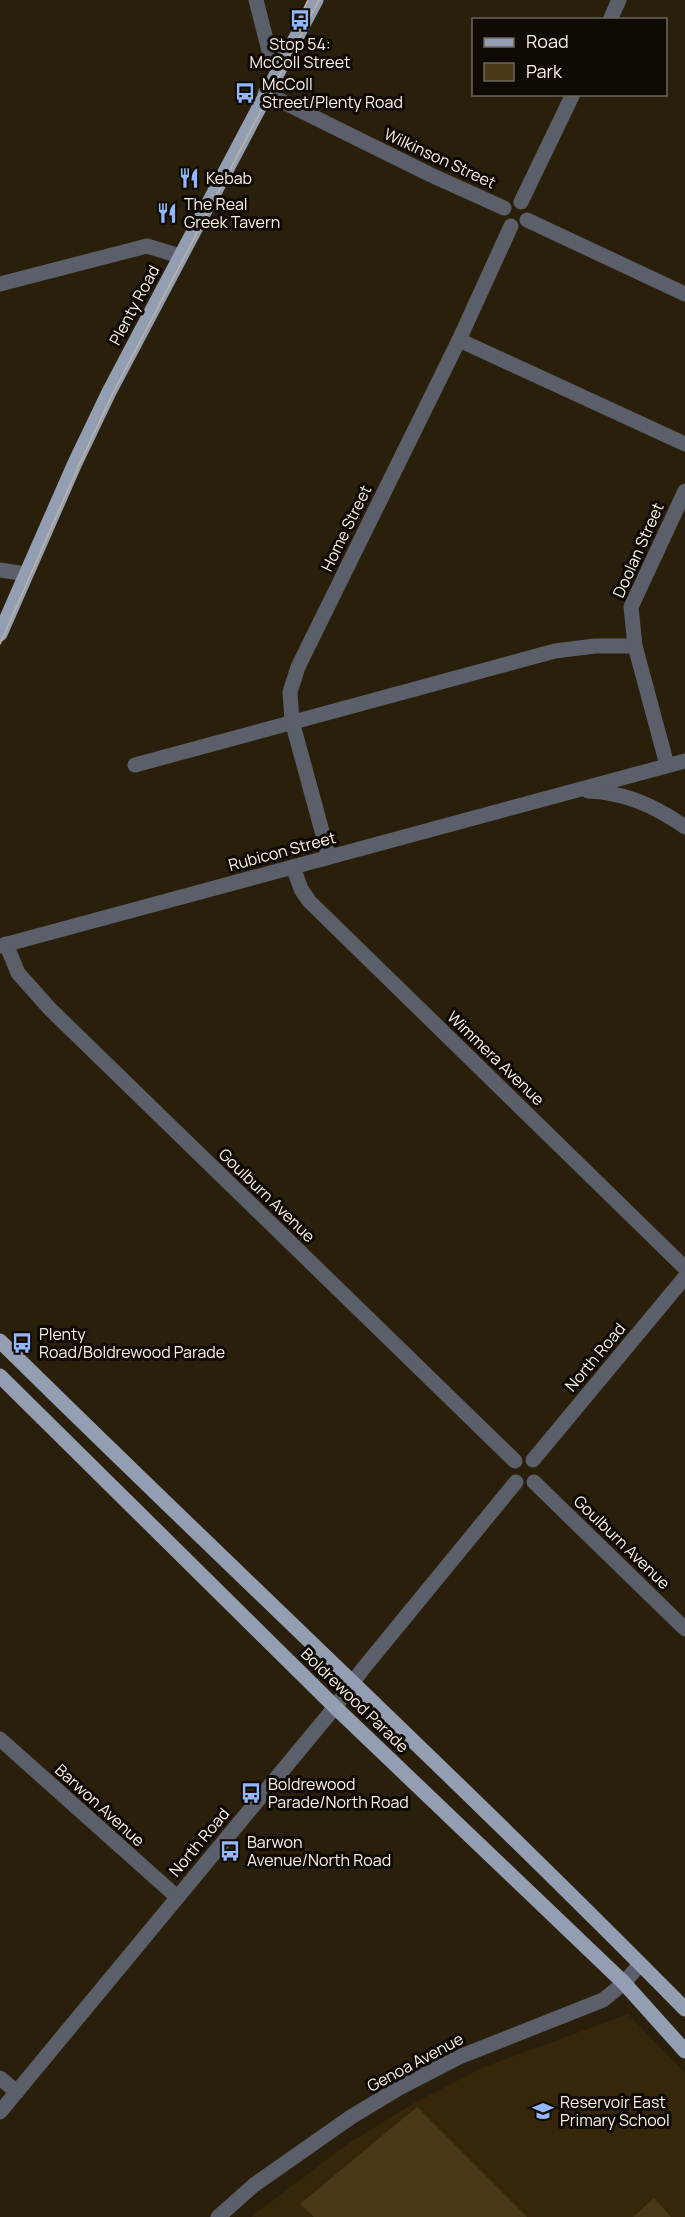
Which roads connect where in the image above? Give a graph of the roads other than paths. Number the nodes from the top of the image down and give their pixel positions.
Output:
1 (256, 0) edge
2 (316, 0) edge
3 (619, 0) edge
4 (611, 18) edge
5 (282, 61) junction
6 (265, 93) junction
7 (572, 96) edge
8 (521, 202) junction
9 (504, 208) junction
10 (527, 220) junction
11 (510, 226) junction
12 (180, 256) junction
13 (0, 284) edge
14 (685, 294) edge
15 (459, 340) junction
16 (685, 444) edge
17 (685, 491) edge
18 (0, 570) edge
19 (26, 574) junction
20 (0, 634) edge
21 (634, 646) junction
22 (292, 721) junction
23 (685, 761) edge
24 (135, 765) dead end
25 (668, 765) junction
26 (573, 792) junction
27 (685, 827) edge
28 (329, 857) junction
29 (293, 867) junction
30 (3, 945) edge
31 (685, 1268) edge
32 (685, 1277) edge
33 (0, 1341) edge
34 (0, 1376) edge
35 (112, 1452) junction
36 (533, 1460) junction
37 (515, 1461) junction
38 (95, 1470) junction
39 (516, 1482) junction
40 (534, 1482) junction
41 (685, 1629) edge
42 (353, 1681) junction
43 (335, 1707) junction
44 (0, 1739) edge
45 (177, 1897) junction
46 (640, 1964) junction
47 (624, 1983) junction
48 (685, 2009) edge
49 (685, 2050) edge
50 (0, 2078) edge
51 (17, 2092) junction
52 (0, 2112) edge
53 (218, 2217) edge

1 - 5 street
2 - 5 main road, Plenty Road
3 - 4 street
5 - 6 main road, Plenty Road
6 - 9 street, Wilkinson Street
6 - 12 main road, Plenty Road
7 - 8 street
8 - 9 street
8 - 10 street
9 - 11 street
10 - 11 street
10 - 14 street
11 - 15 street, Home Street
12 - 13 street
12 - 19 main road, Plenty Road
15 - 16 street
15 - 22 street, Home Street
17 - 21 street, Doolan Street
18 - 19 street
19 - 20 main road, Plenty Road
21 - 22 street
21 - 25 street, Doolan Street
22 - 24 street
22 - 28 street, Home Street
23 - 25 street, Rubicon Street
25 - 26 street, Rubicon Street
26 - 27 street, Rubicon Street
26 - 28 street, Rubicon Street
28 - 29 street, Rubicon Street
29 - 30 street, Rubicon Street
29 - 31 street, Wimmera Avenue
30 - 37 street, Goulburn Avenue
32 - 36 street, North Road
33 - 35 main road, Boldrewood Parade
34 - 38 main road, Boldrewood Parade
35 - 38 main road
35 - 42 main road, Boldrewood Parade
36 - 37 street
36 - 40 street
37 - 39 street
38 - 43 main road, Boldrewood Parade
39 - 40 street
39 - 42 street, North Road
40 - 41 street, Goulburn Avenue
42 - 43 street, North Road
42 - 46 main road, Boldrewood Parade
43 - 45 street, North Road
43 - 47 main road, Boldrewood Parade
44 - 45 street, Barwon Avenue
45 - 51 street, North Road
46 - 47 street, Genoa Avenue
46 - 48 main road, Boldrewood Parade
47 - 49 main road, Boldrewood Parade
47 - 53 street, Genoa Avenue
50 - 51 street
51 - 52 street, North Road

